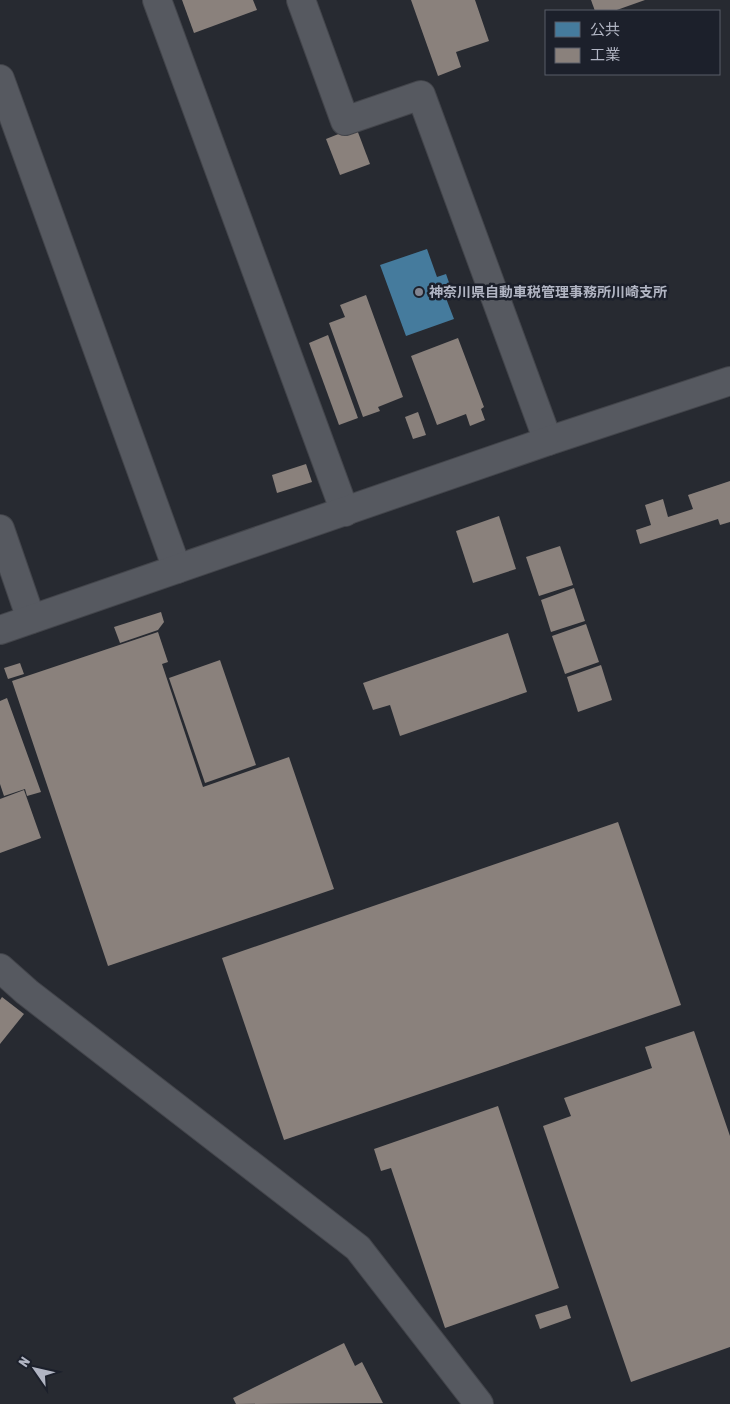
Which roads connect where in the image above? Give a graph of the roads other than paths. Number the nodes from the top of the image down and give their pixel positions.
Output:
1 (157, 0) edge
2 (302, 0) edge
3 (0, 79) edge
4 (730, 381) edge
5 (548, 441) junction
6 (345, 512) junction
7 (0, 529) edge
8 (178, 569) junction
9 (31, 619) junction
10 (0, 630) edge
11 (0, 968) edge
12 (479, 1404) edge

1 - 6 street
2 - 5 street
3 - 8 street
4 - 5 street
5 - 6 street
6 - 8 street
7 - 9 street
8 - 9 street
9 - 10 street
11 - 12 street

